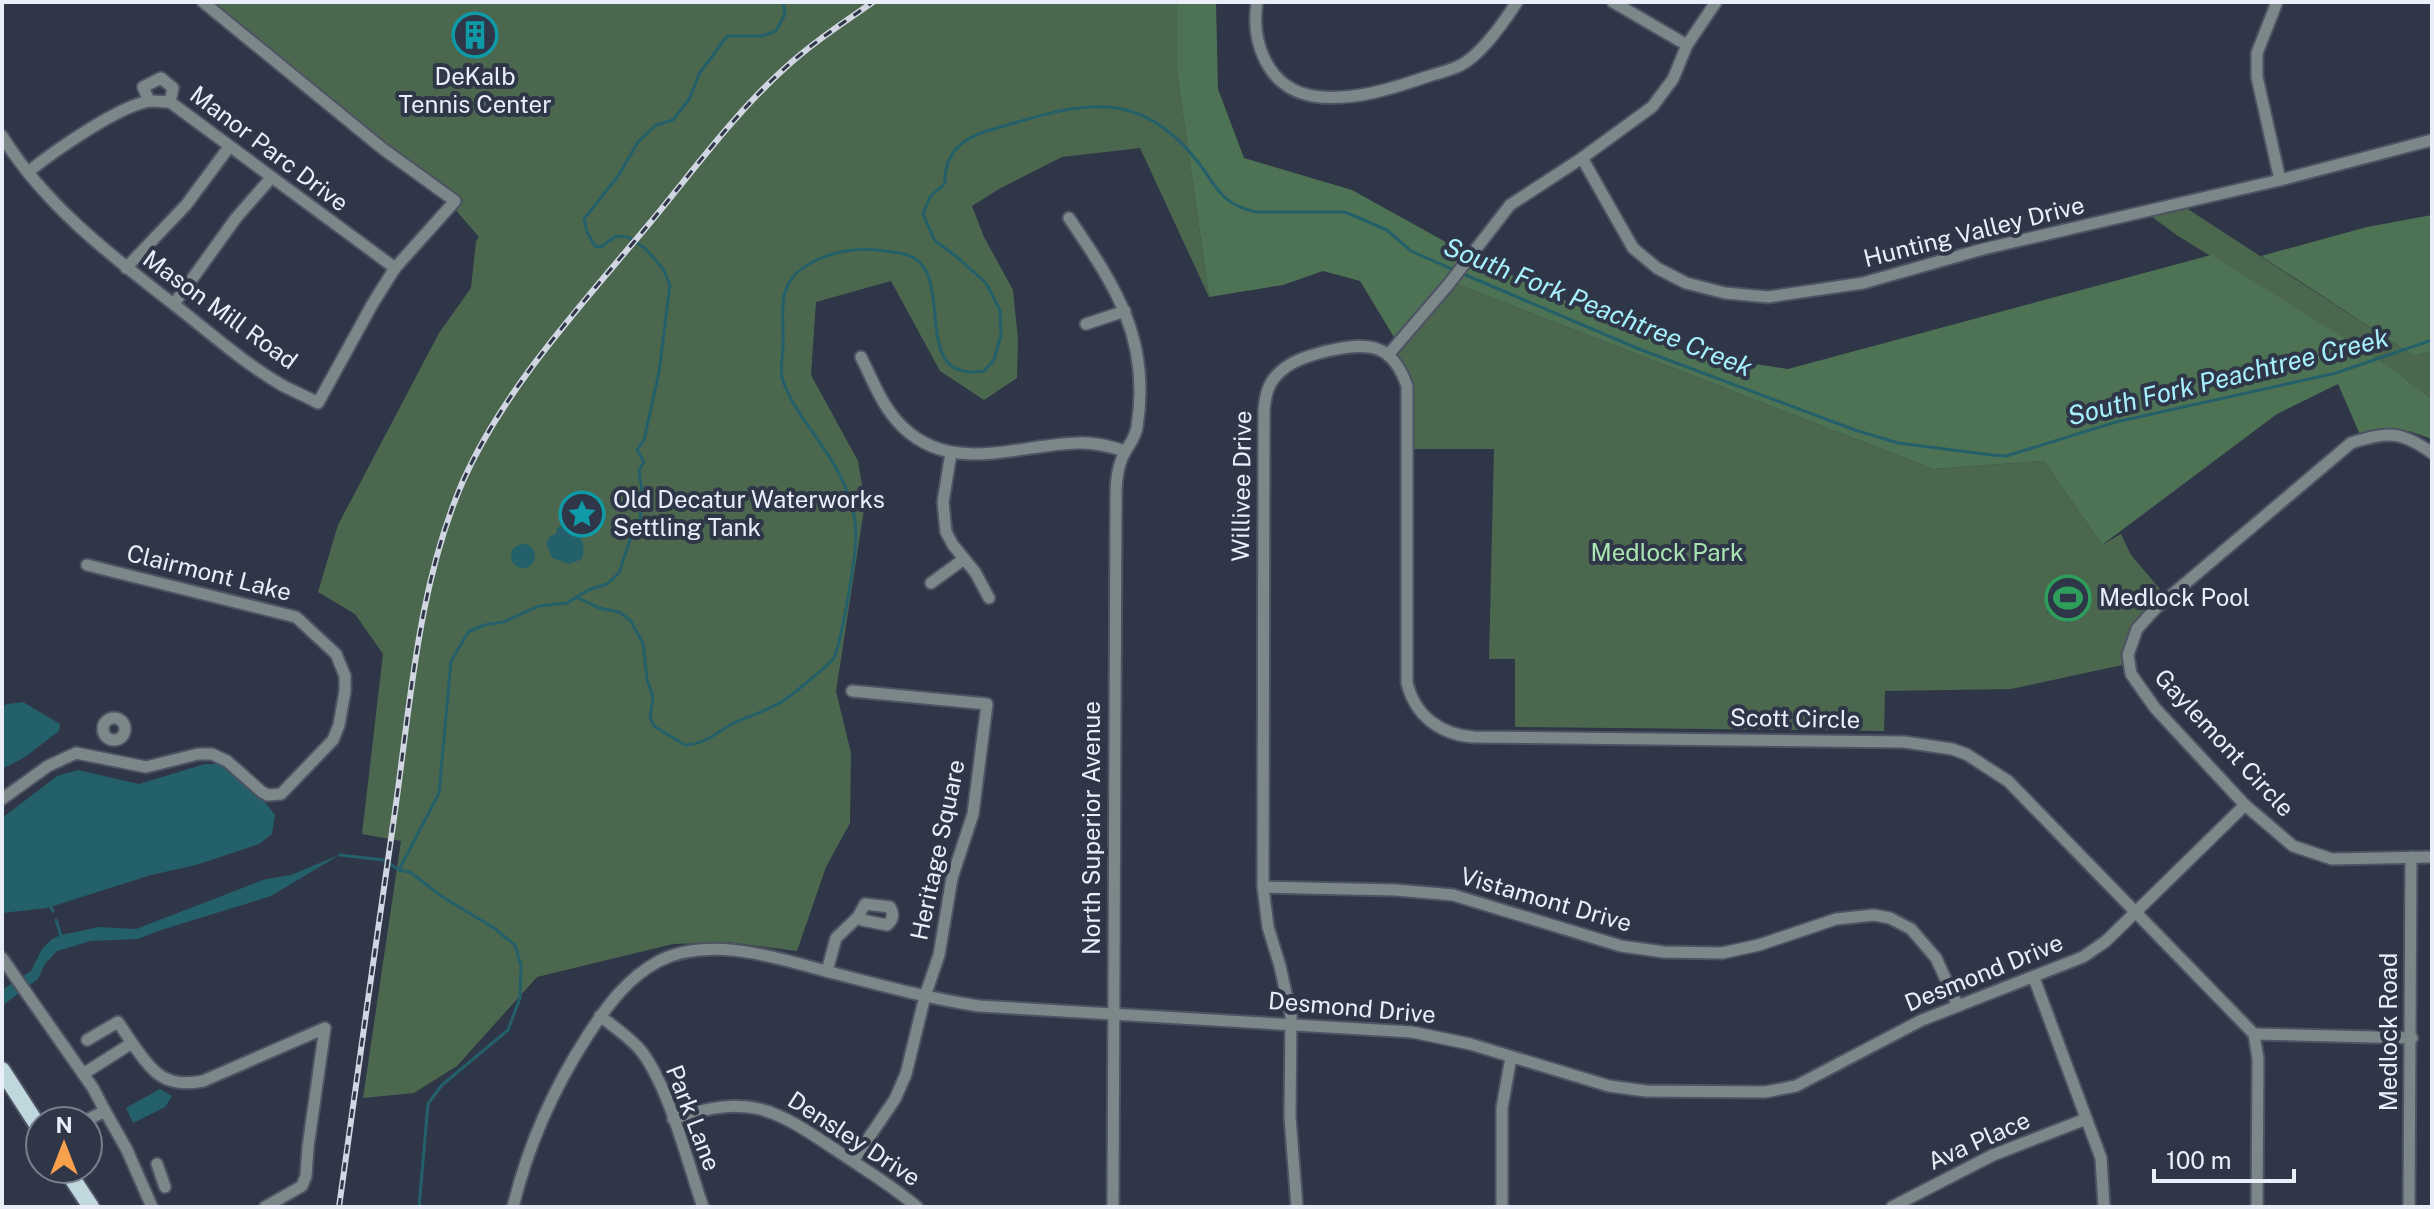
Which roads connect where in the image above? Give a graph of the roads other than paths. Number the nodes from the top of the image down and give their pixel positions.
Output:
1 (203, 2) edge
2 (1257, 2) edge
3 (1517, 2) edge
4 (1613, 2) edge
5 (1716, 2) edge
6 (2277, 2) edge
7 (1687, 45) junction
8 (149, 101) junction
9 (170, 102) junction
10 (2, 136) edge
11 (2432, 140) edge
12 (229, 147) junction
13 (1582, 158) junction
14 (28, 172) junction
15 (271, 178) junction
16 (2280, 180) junction
17 (1069, 218) dead end
18 (126, 268) junction
19 (395, 268) junction
20 (174, 304) junction
21 (1125, 311) junction
22 (1086, 324) dead end
23 (1388, 355) junction
24 (861, 357) dead end
25 (1125, 451) junction
26 (951, 453) junction
27 (2432, 453) edge
28 (964, 559) junction
29 (87, 565) dead end
30 (931, 583) dead end
31 (989, 598) dead end
32 (852, 691) dead end
33 (110, 739) dead end
34 (108, 758) junction
35 (2, 799) edge
36 (2245, 805) junction
37 (2411, 857) junction
38 (2432, 857) edge
39 (1263, 887) junction
40 (2136, 912) junction
41 (858, 917) dead end
42 (2, 958) edge
43 (827, 971) junction
44 (2034, 978) junction
45 (925, 996) junction
46 (1958, 1006) junction
47 (1114, 1015) junction
48 (600, 1016) junction
49 (1291, 1024) junction
50 (2254, 1034) junction
51 (2412, 1038) junction
52 (87, 1040) dead end
53 (132, 1043) junction
54 (1511, 1057) junction
55 (2, 1070) edge
56 (83, 1074) junction
57 (27, 1105) edge
58 (105, 1111) joint
59 (673, 1119) junction
60 (2086, 1119) junction
61 (853, 1161) junction
62 (157, 1164) dead end
63 (142, 1184) junction
64 (78, 1185) edge
65 (91, 1207) edge
66 (152, 1207) edge
67 (265, 1207) edge
68 (513, 1207) edge
69 (703, 1207) edge
70 (917, 1207) edge
71 (1113, 1207) edge
72 (1297, 1207) edge
73 (1502, 1207) edge
74 (1892, 1207) edge
75 (2104, 1207) edge
76 (2257, 1207) edge
77 (2409, 1207) edge

1 - 19 street, Mason Mill Road
2 - 3 street
4 - 7 street
5 - 7 street
6 - 16 street
7 - 13 street
8 - 9 street, Manor Parc Drive
8 - 9 street
8 - 14 street, Manor Parc Drive
9 - 12 street, Manor Parc Drive
10 - 14 street, Mason Mill Road
11 - 16 street, Hunting Valley Drive
12 - 15 street, Manor Parc Drive
12 - 18 street
13 - 16 street, Hunting Valley Drive
13 - 23 street
14 - 18 street, Mason Mill Road
15 - 19 street, Manor Parc Drive
15 - 20 street
17 - 21 street, North Superior Avenue
18 - 20 street, Mason Mill Road
19 - 20 street, Mason Mill Road
21 - 22 street
21 - 25 street, North Superior Avenue
23 - 39 street, Willivee Drive
23 - 40 street, Scott Circle
24 - 26 street
25 - 26 street
25 - 47 street, North Superior Avenue
26 - 28 street
27 - 36 street, Gaylemont Circle
28 - 30 street
28 - 31 street
29 - 34 street, Clairmont Lake
32 - 45 street, Heritage Square
33 - 34 street
34 - 35 street, Clairmont Lake
36 - 37 street, Gaylemont Circle
36 - 40 street, Desmond Drive
37 - 38 street, Gaylemont Circle
37 - 51 street, Medlock Road
39 - 46 street, Vistamont Drive
39 - 49 street, Willivee Drive
40 - 44 street, Desmond Drive
40 - 50 street, Scott Circle
41 - 43 street
42 - 56 street
43 - 45 street, Desmond Drive
43 - 48 street, Desmond Drive
44 - 46 street, Desmond Drive
44 - 60 street
45 - 47 street, Desmond Drive
45 - 61 street
46 - 54 street, Desmond Drive
47 - 49 street, Desmond Drive
47 - 71 street, North Superior Avenue
48 - 59 street, Park Lane
48 - 68 street, Desmond Drive
49 - 54 street, Desmond Drive
49 - 72 street, Willivee Drive
50 - 51 street
50 - 76 street
51 - 77 street, Medlock Road
52 - 53 street
53 - 56 street
53 - 67 street
54 - 73 street
55 - 57 main road
56 - 58 street
58 - 63 street
59 - 61 street, Densley Drive
59 - 69 street, Park Lane
60 - 74 street, Ava Place
60 - 75 street
61 - 70 street, Densley Drive
62 - 63 street
63 - 66 street
64 - 65 main road

